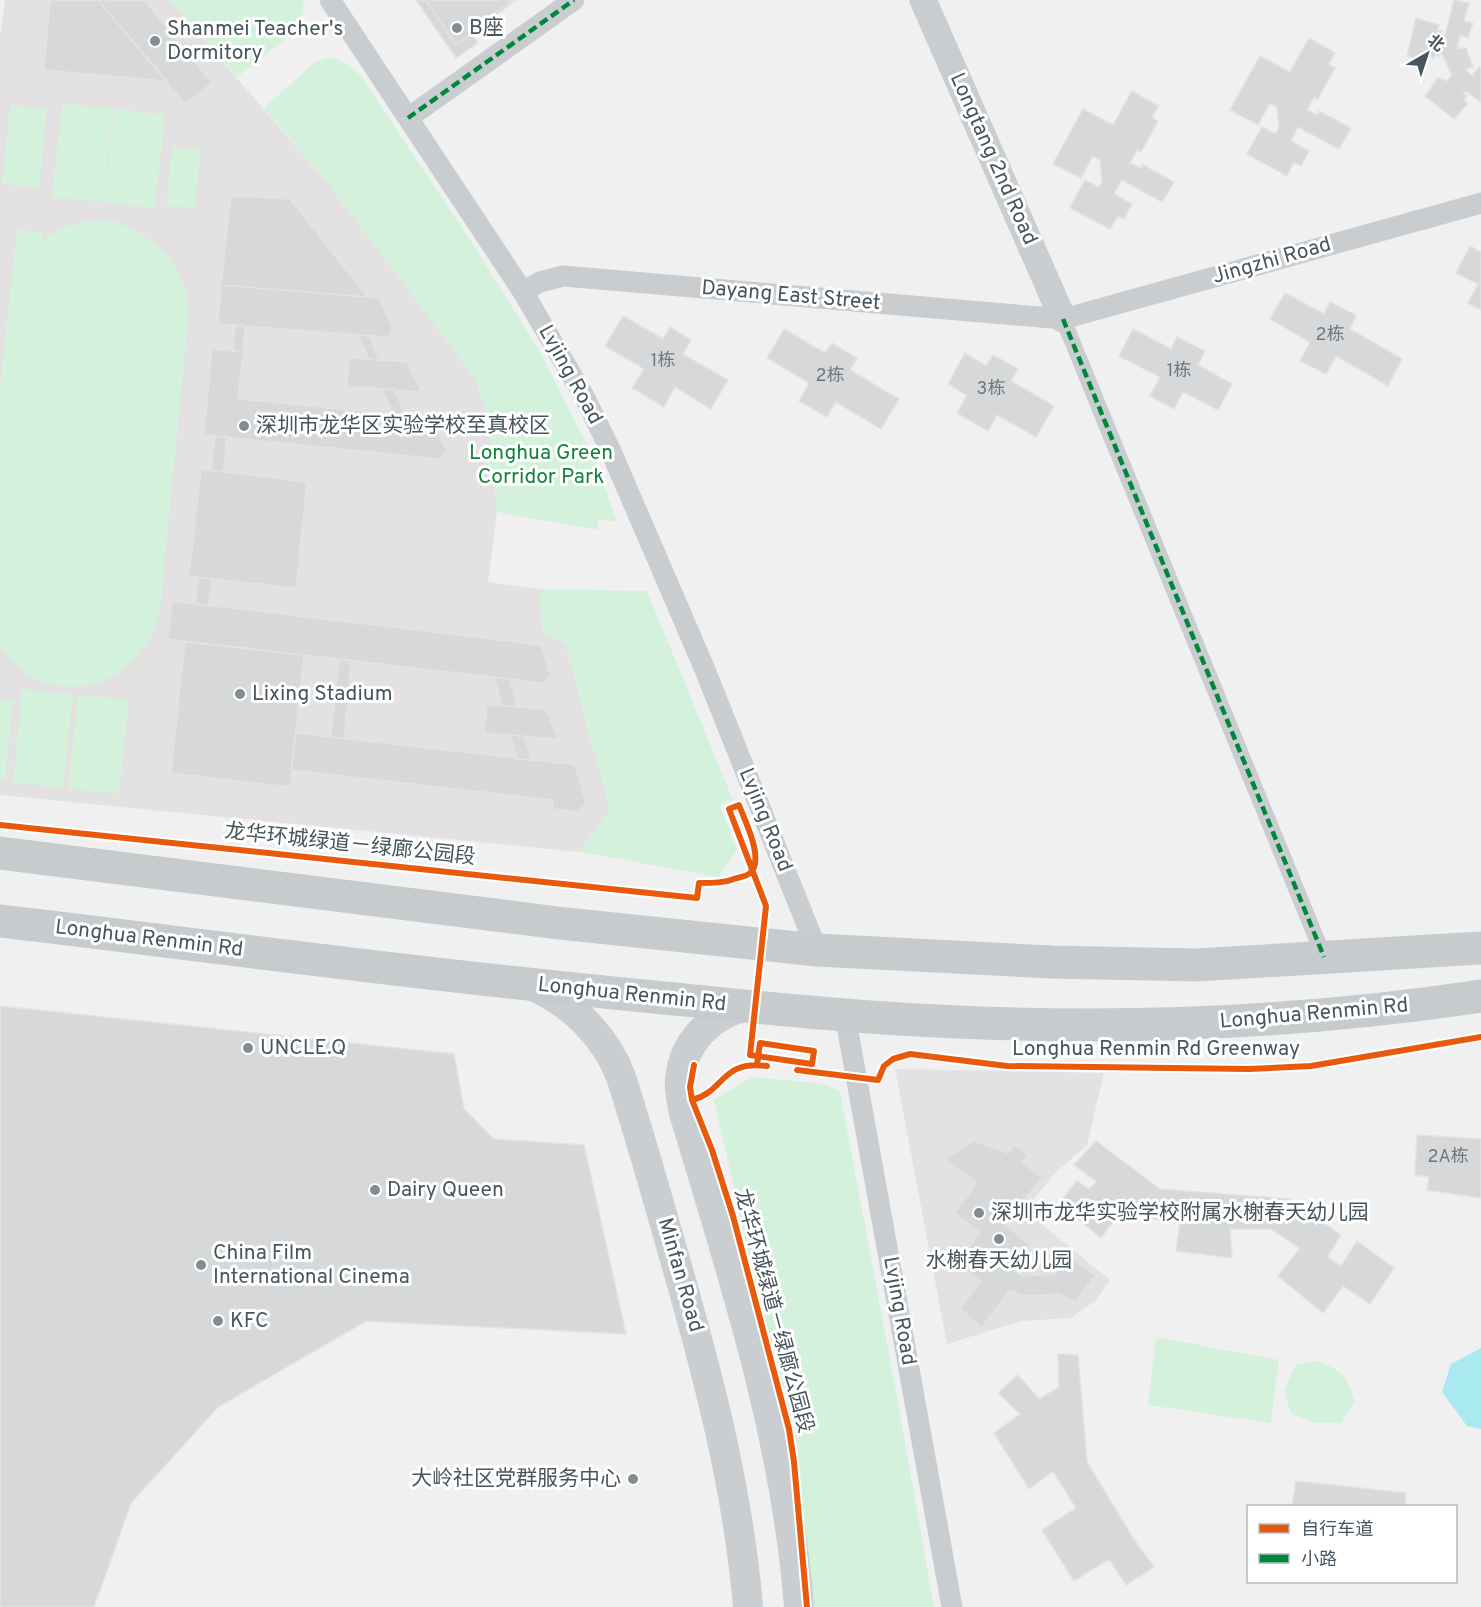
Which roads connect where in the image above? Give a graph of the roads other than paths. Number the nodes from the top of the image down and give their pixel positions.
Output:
1 (330, 0) edge
2 (574, 0) edge
3 (923, 0) edge
4 (408, 118) junction
5 (1481, 202) edge
6 (523, 292) junction
7 (1063, 319) junction
8 (0, 853) edge
9 (0, 921) edge
10 (1481, 948) edge
11 (817, 950) junction
12 (1324, 957) junction
13 (530, 985) junction
14 (1481, 996) edge
15 (748, 1006) junction
16 (845, 1015) junction
17 (748, 1607) edge
18 (799, 1607) edge
19 (952, 1607) edge

1 - 4 street, Lvjing Road
2 - 4 street
3 - 7 street, Longtang 2nd Road
4 - 6 street, Lvjing Road
5 - 7 street, Jingzhi Road
6 - 7 street, Dayang East Street
6 - 11 street, Lvjing Road
7 - 12 street
8 - 11 main road
9 - 13 main road, Longhua Renmin Rd
10 - 12 main road
11 - 12 main road
13 - 15 main road, Longhua Renmin Rd
13 - 17 main road, Minfan Road
14 - 16 main road, Longhua Renmin Rd
15 - 16 main road, Longhua Renmin Rd
15 - 18 main road
16 - 19 street, Lvjing Road

